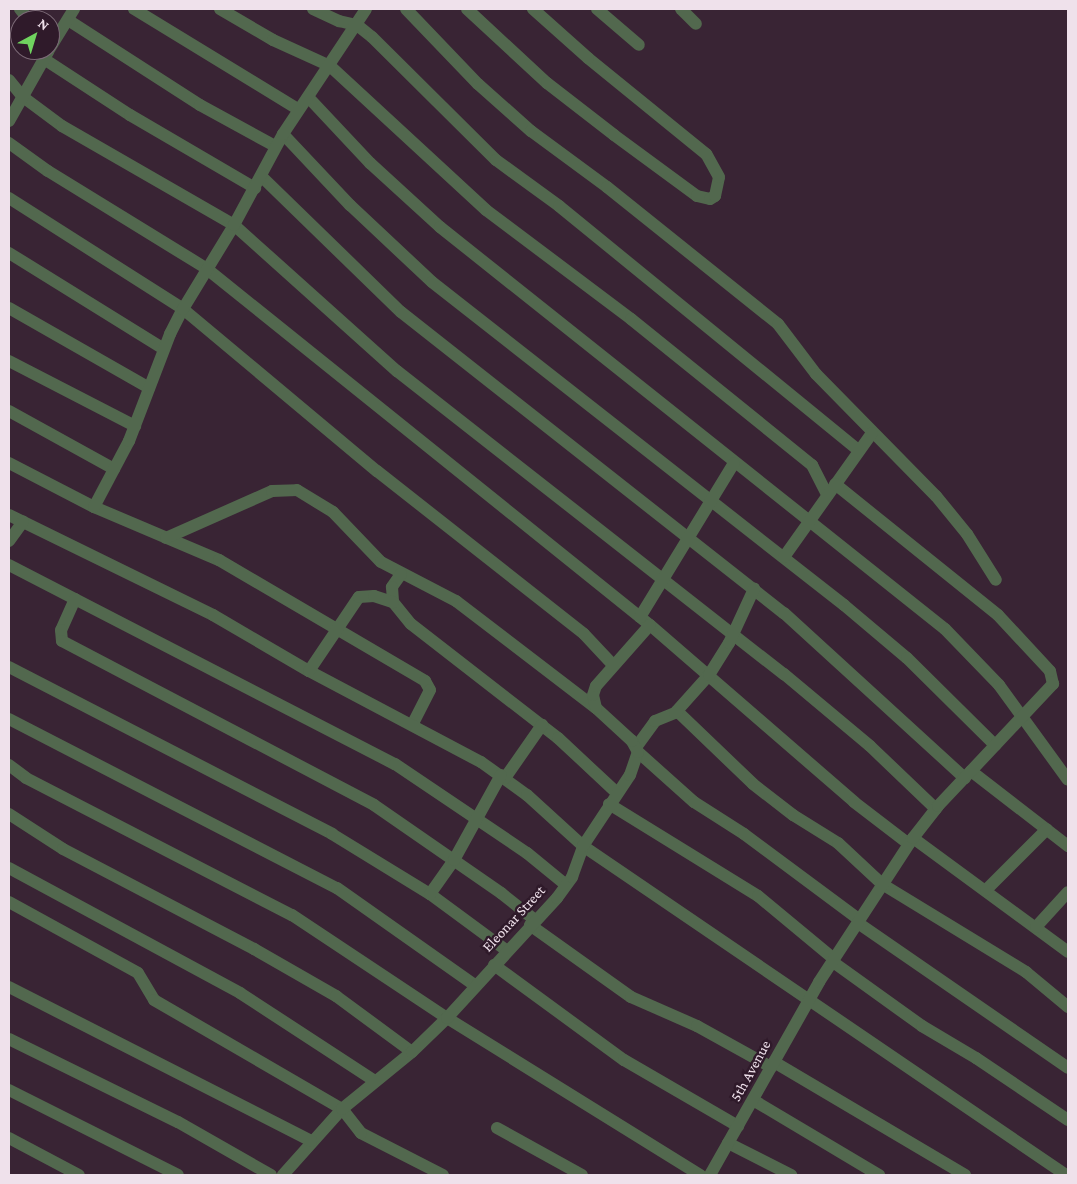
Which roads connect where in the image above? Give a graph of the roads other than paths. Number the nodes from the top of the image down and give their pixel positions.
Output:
1 (74, 9) edge
2 (134, 9) edge
3 (220, 9) edge
4 (313, 9) edge
5 (366, 9) edge
6 (406, 9) edge
7 (468, 9) edge
8 (533, 9) edge
9 (597, 9) edge
10 (681, 9) edge
11 (68, 20) junction
12 (696, 24) dead end
13 (357, 25) junction
14 (60, 32) edge
15 (639, 46) dead end
16 (60, 58) edge
17 (43, 60) edge
18 (330, 66) junction
19 (9, 80) edge
20 (23, 97) junction
21 (308, 97) junction
22 (298, 108) junction
23 (9, 121) edge
24 (283, 134) junction
25 (9, 143) edge
26 (275, 146) junction
27 (258, 182) junction
28 (9, 198) edge
29 (234, 226) junction
30 (9, 253) edge
31 (207, 269) junction
32 (9, 308) edge
33 (183, 309) junction
34 (164, 349) junction
35 (9, 361) edge
36 (149, 388) junction
37 (9, 411) edge
38 (135, 426) junction
39 (872, 433) junction
40 (859, 451) junction
41 (9, 463) edge
42 (734, 463) junction
43 (114, 469) junction
44 (835, 484) junction
45 (827, 495) junction
46 (711, 501) junction
47 (94, 507) junction
48 (9, 515) edge
49 (809, 521) junction
50 (22, 522) junction
51 (166, 538) junction
52 (688, 539) junction
53 (9, 541) edge
54 (784, 557) junction
55 (9, 565) edge
56 (401, 574) junction
57 (663, 580) junction
58 (996, 580) dead end
59 (754, 589) junction
60 (75, 599) junction
61 (393, 602) junction
62 (645, 621) junction
63 (335, 630) junction
64 (733, 634) junction
65 (613, 665) junction
66 (9, 668) edge
67 (309, 671) junction
68 (709, 675) junction
69 (596, 708) junction
70 (677, 711) junction
71 (1022, 717) junction
72 (9, 719) edge
73 (412, 725) junction
74 (542, 726) junction
75 (995, 745) junction
76 (638, 749) junction
77 (9, 765) edge
78 (968, 775) junction
79 (503, 776) junction
80 (1068, 780) edge
81 (617, 793) junction
82 (609, 804) junction
83 (936, 809) junction
84 (9, 814) edge
85 (478, 819) junction
86 (1047, 828) junction
87 (911, 841) junction
88 (583, 846) junction
89 (1068, 846) edge
90 (454, 860) junction
91 (9, 868) edge
92 (882, 884) junction
93 (566, 885) junction
94 (986, 890) junction
95 (1068, 892) edge
96 (430, 894) junction
97 (9, 902) edge
98 (859, 922) junction
99 (532, 923) junction
100 (1036, 926) junction
101 (506, 950) junction
102 (1068, 952) edge
103 (834, 961) junction
104 (494, 965) junction
105 (476, 986) junction
106 (9, 987) edge
107 (808, 1001) junction
108 (1068, 1007) edge
109 (447, 1018) junction
110 (9, 1039) edge
111 (412, 1052) junction
112 (773, 1064) junction
113 (1068, 1068) edge
114 (375, 1081) junction
115 (9, 1090) edge
116 (753, 1100) junction
117 (342, 1109) junction
118 (1068, 1120) edge
119 (738, 1126) junction
120 (497, 1128) dead end
121 (9, 1138) edge
122 (312, 1141) junction
123 (728, 1143) junction
124 (439, 1174) edge
125 (79, 1175) edge
126 (178, 1175) edge
127 (271, 1175) edge
128 (283, 1175) edge
129 (582, 1175) edge
130 (700, 1175) edge
131 (710, 1175) edge
132 (791, 1175) edge
133 (879, 1175) edge
134 (965, 1175) edge
135 (1066, 1175) edge

1 - 11 street
2 - 22 street
3 - 18 street
4 - 13 street
5 - 13 street
6 - 39 street
7 - 8 street
9 - 15 street
10 - 12 street
11 - 14 street
11 - 26 street
13 - 18 street
13 - 40 street
16 - 27 street
17 - 20 street
18 - 21 street
18 - 45 street
19 - 20 street
20 - 23 street
20 - 29 street
21 - 22 street
21 - 42 street
22 - 24 street
24 - 26 street
24 - 46 street
25 - 31 street
26 - 27 street
27 - 29 street
27 - 52 street
28 - 33 street
29 - 31 street
29 - 57 street
30 - 34 street
31 - 33 street
31 - 62 street
32 - 36 street
33 - 34 street
33 - 65 street
34 - 36 street
35 - 38 street
36 - 38 street
37 - 43 street
38 - 43 street
39 - 40 street
39 - 58 street
40 - 44 street
41 - 47 street
42 - 46 street
42 - 49 street
43 - 47 street
44 - 45 street
44 - 71 street, 5th Avenue
45 - 49 street
46 - 52 street
46 - 54 street
47 - 51 street
48 - 50 street
49 - 54 street
49 - 71 street
50 - 53 street
50 - 67 street
51 - 56 street
51 - 63 street
52 - 57 street
52 - 59 street
54 - 75 street
55 - 60 street
56 - 61 street
56 - 69 street
57 - 62 street
57 - 64 street
59 - 64 street
59 - 78 street
60 - 85 street
60 - 90 street
61 - 63 street
61 - 74 street
62 - 65 street
62 - 68 street
63 - 67 street
63 - 73 street
64 - 68 street
64 - 83 street
65 - 69 street
66 - 96 street
67 - 73 street
68 - 70 street
68 - 87 street
69 - 76 street
70 - 76 street, Eleonar Street
70 - 92 street
71 - 75 street, 5th Avenue
71 - 80 street
72 - 105 street
73 - 79 street
74 - 79 street
74 - 81 street
75 - 78 street, 5th Avenue
76 - 81 street, Eleonar Street
76 - 98 street
77 - 109 street
78 - 83 street, 5th Avenue
78 - 86 street
79 - 85 street
79 - 88 street
81 - 82 street, Eleonar Street
82 - 88 street, Eleonar Street
82 - 103 street
83 - 87 street, 5th Avenue
84 - 111 street
85 - 90 street
85 - 93 street
86 - 89 street
86 - 94 street
87 - 92 street, 5th Avenue
87 - 94 street
88 - 93 street, Eleonar Street
88 - 107 street
90 - 96 street
90 - 99 street
91 - 114 street
92 - 98 street, 5th Avenue
92 - 108 street
93 - 99 street, Eleonar Street
94 - 100 street
95 - 100 street
96 - 101 street
97 - 117 street
98 - 103 street, 5th Avenue
98 - 113 street
99 - 101 street, Eleonar Street
99 - 112 street
100 - 102 street
101 - 104 street, Eleonar Street
103 - 107 street, 5th Avenue
103 - 118 street
104 - 105 street, Eleonar Street
104 - 119 street
105 - 109 street, Eleonar Street
106 - 122 street
107 - 112 street, 5th Avenue
107 - 135 street
109 - 111 street, Eleonar Street
109 - 130 street
110 - 127 street
111 - 114 street, Eleonar Street
112 - 116 street, 5th Avenue
112 - 134 street
114 - 117 street, Eleonar Street
115 - 126 street
116 - 119 street, 5th Avenue
116 - 133 street
117 - 122 street, Eleonar Street
117 - 124 street
119 - 123 street, 5th Avenue
120 - 129 street
121 - 125 street
122 - 128 street, Eleonar Street
123 - 131 street, 5th Avenue
123 - 132 street

